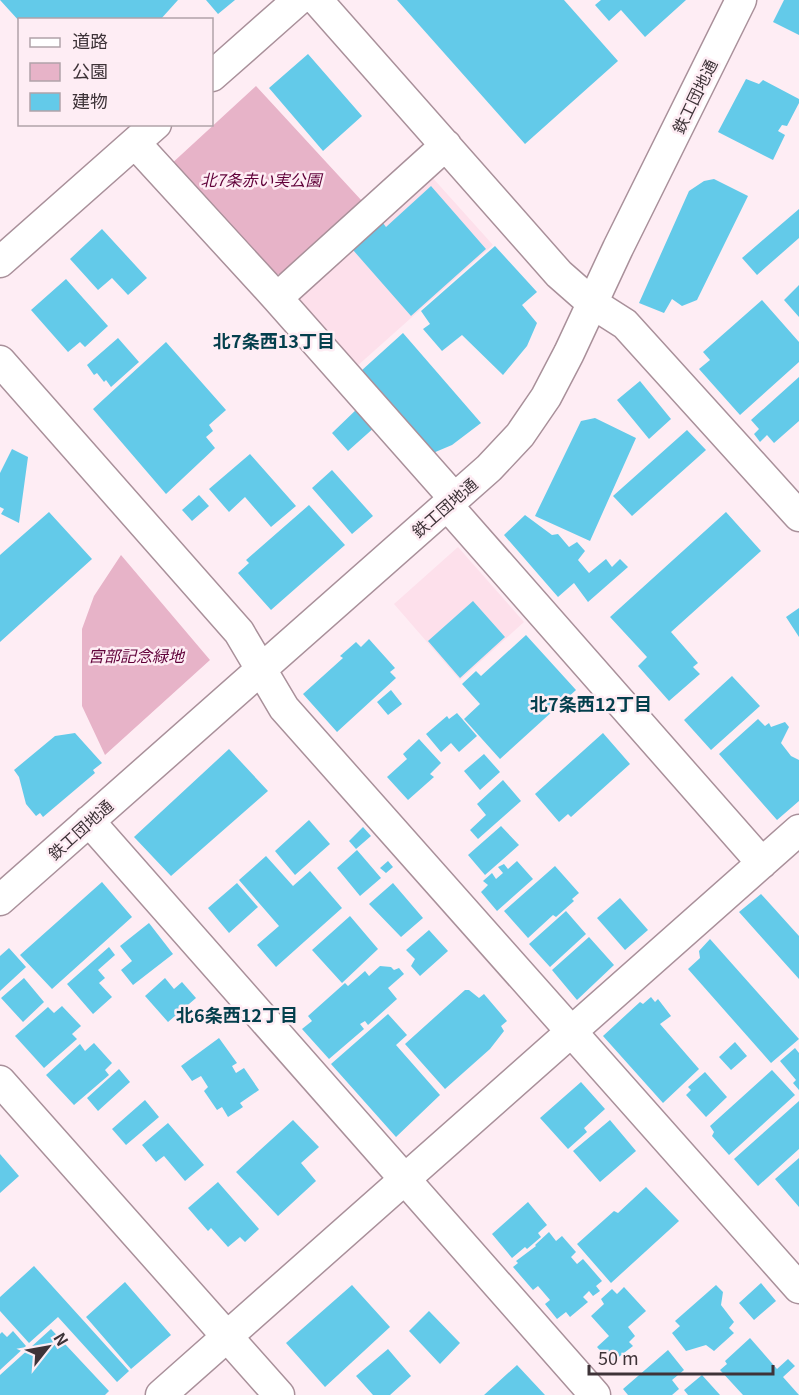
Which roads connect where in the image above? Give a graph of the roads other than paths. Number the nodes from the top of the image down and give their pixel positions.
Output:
1 (298, 0) edge
2 (317, 0) edge
3 (741, 0) edge
4 (213, 75) edge
5 (145, 134) edge
6 (446, 145) junction
7 (0, 262) edge
8 (277, 298) junction
9 (592, 303) junction
10 (0, 361) edge
11 (450, 502) junction
12 (799, 516) edge
13 (261, 669) junction
14 (89, 821) junction
15 (799, 830) edge
16 (762, 863) junction
17 (0, 900) edge
18 (571, 1032) junction
19 (0, 1081) edge
20 (405, 1179) junction
21 (799, 1287) edge
22 (227, 1337) junction
23 (161, 1395) edge
24 (279, 1395) edge
25 (596, 1395) edge

1 - 4 street
2 - 6 street
3 - 9 street, 鉄工団地通
5 - 7 street
5 - 8 street
6 - 8 street
6 - 9 street
8 - 11 street
9 - 11 street, 鉄工団地通
9 - 12 street
10 - 13 street
11 - 13 street, 鉄工団地通
11 - 16 street
13 - 14 street, 鉄工団地通
13 - 18 street
14 - 17 street, 鉄工団地通
14 - 20 street
15 - 16 street
16 - 18 street
18 - 20 street
18 - 21 street
19 - 22 street
20 - 22 street
20 - 25 street
22 - 23 street
22 - 24 street

